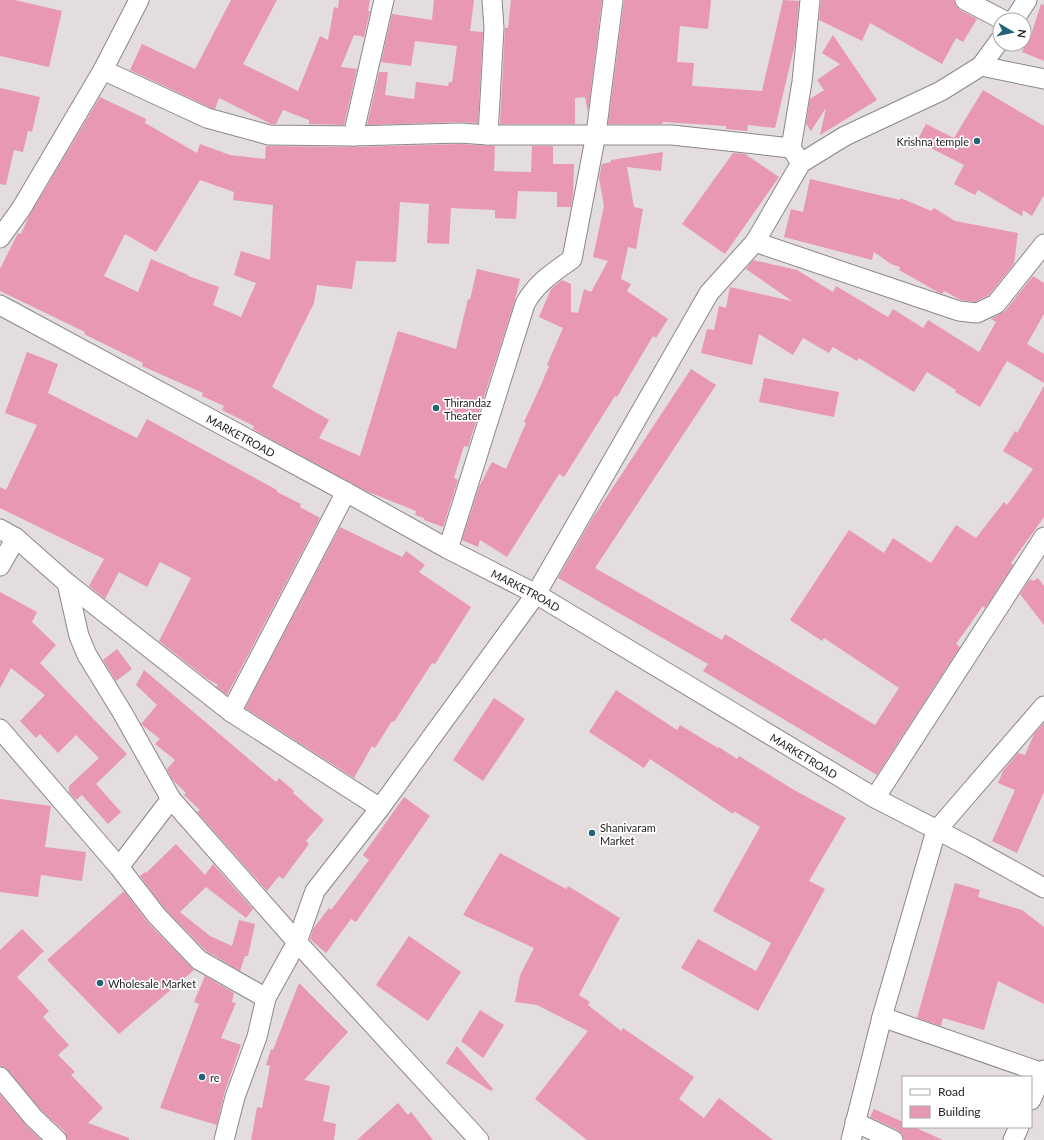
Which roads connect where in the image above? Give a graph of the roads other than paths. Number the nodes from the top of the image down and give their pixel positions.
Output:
1 (139, 0) edge
2 (384, 0) edge
3 (492, 0) edge
4 (613, 0) edge
5 (810, 0) edge
6 (965, 0) edge
7 (1027, 0) edge
8 (1019, 12) edge
9 (992, 14) edge
10 (992, 51) edge
11 (981, 66) junction
12 (103, 70) junction
13 (1044, 79) edge
14 (596, 134) junction
15 (488, 135) junction
16 (353, 136) junction
17 (796, 156) junction
18 (0, 238) edge
19 (754, 242) junction
20 (1044, 244) edge
21 (0, 305) edge
22 (346, 492) junction
23 (8, 533) edge
24 (1043, 543) edge
25 (448, 549) junction
26 (0, 566) edge
27 (67, 583) junction
28 (536, 594) junction
29 (231, 712) junction
30 (1041, 713) edge
31 (0, 729) edge
32 (875, 798) junction
33 (171, 799) junction
34 (380, 808) junction
35 (936, 831) junction
36 (119, 867) junction
37 (1044, 888) edge
38 (297, 942) junction
39 (266, 998) junction
40 (882, 1017) junction
41 (1043, 1072) edge
42 (0, 1077) edge
43 (1032, 1098) edge
44 (855, 1122) junction
45 (1019, 1128) edge
46 (57, 1140) edge
47 (224, 1140) edge
48 (479, 1140) edge
49 (851, 1140) edge
50 (893, 1140) edge
51 (1013, 1140) edge

1 - 12 street
2 - 16 street
3 - 15 street
4 - 14 street
5 - 17 street
6 - 9 street
7 - 8 street
10 - 11 street
11 - 13 street
11 - 17 street
12 - 16 street
12 - 18 street
14 - 15 street
14 - 17 street
14 - 25 street
15 - 16 street
17 - 19 street
19 - 20 street
19 - 28 street
21 - 22 street, MARKETROAD
22 - 25 street, MARKETROAD
22 - 29 street
23 - 26 street
23 - 27 street
24 - 32 street
25 - 28 street, MARKETROAD
27 - 29 street
27 - 33 street
28 - 32 street, MARKETROAD
28 - 34 street
29 - 34 street
30 - 35 street
31 - 36 street
32 - 35 street, MARKETROAD
33 - 36 street
33 - 38 street
34 - 38 street
35 - 37 street, MARKETROAD
35 - 40 street
36 - 39 street
38 - 39 street
38 - 48 street
39 - 47 street
40 - 41 street
40 - 44 street
41 - 43 street
42 - 46 street
44 - 49 street
44 - 50 street
45 - 51 street

